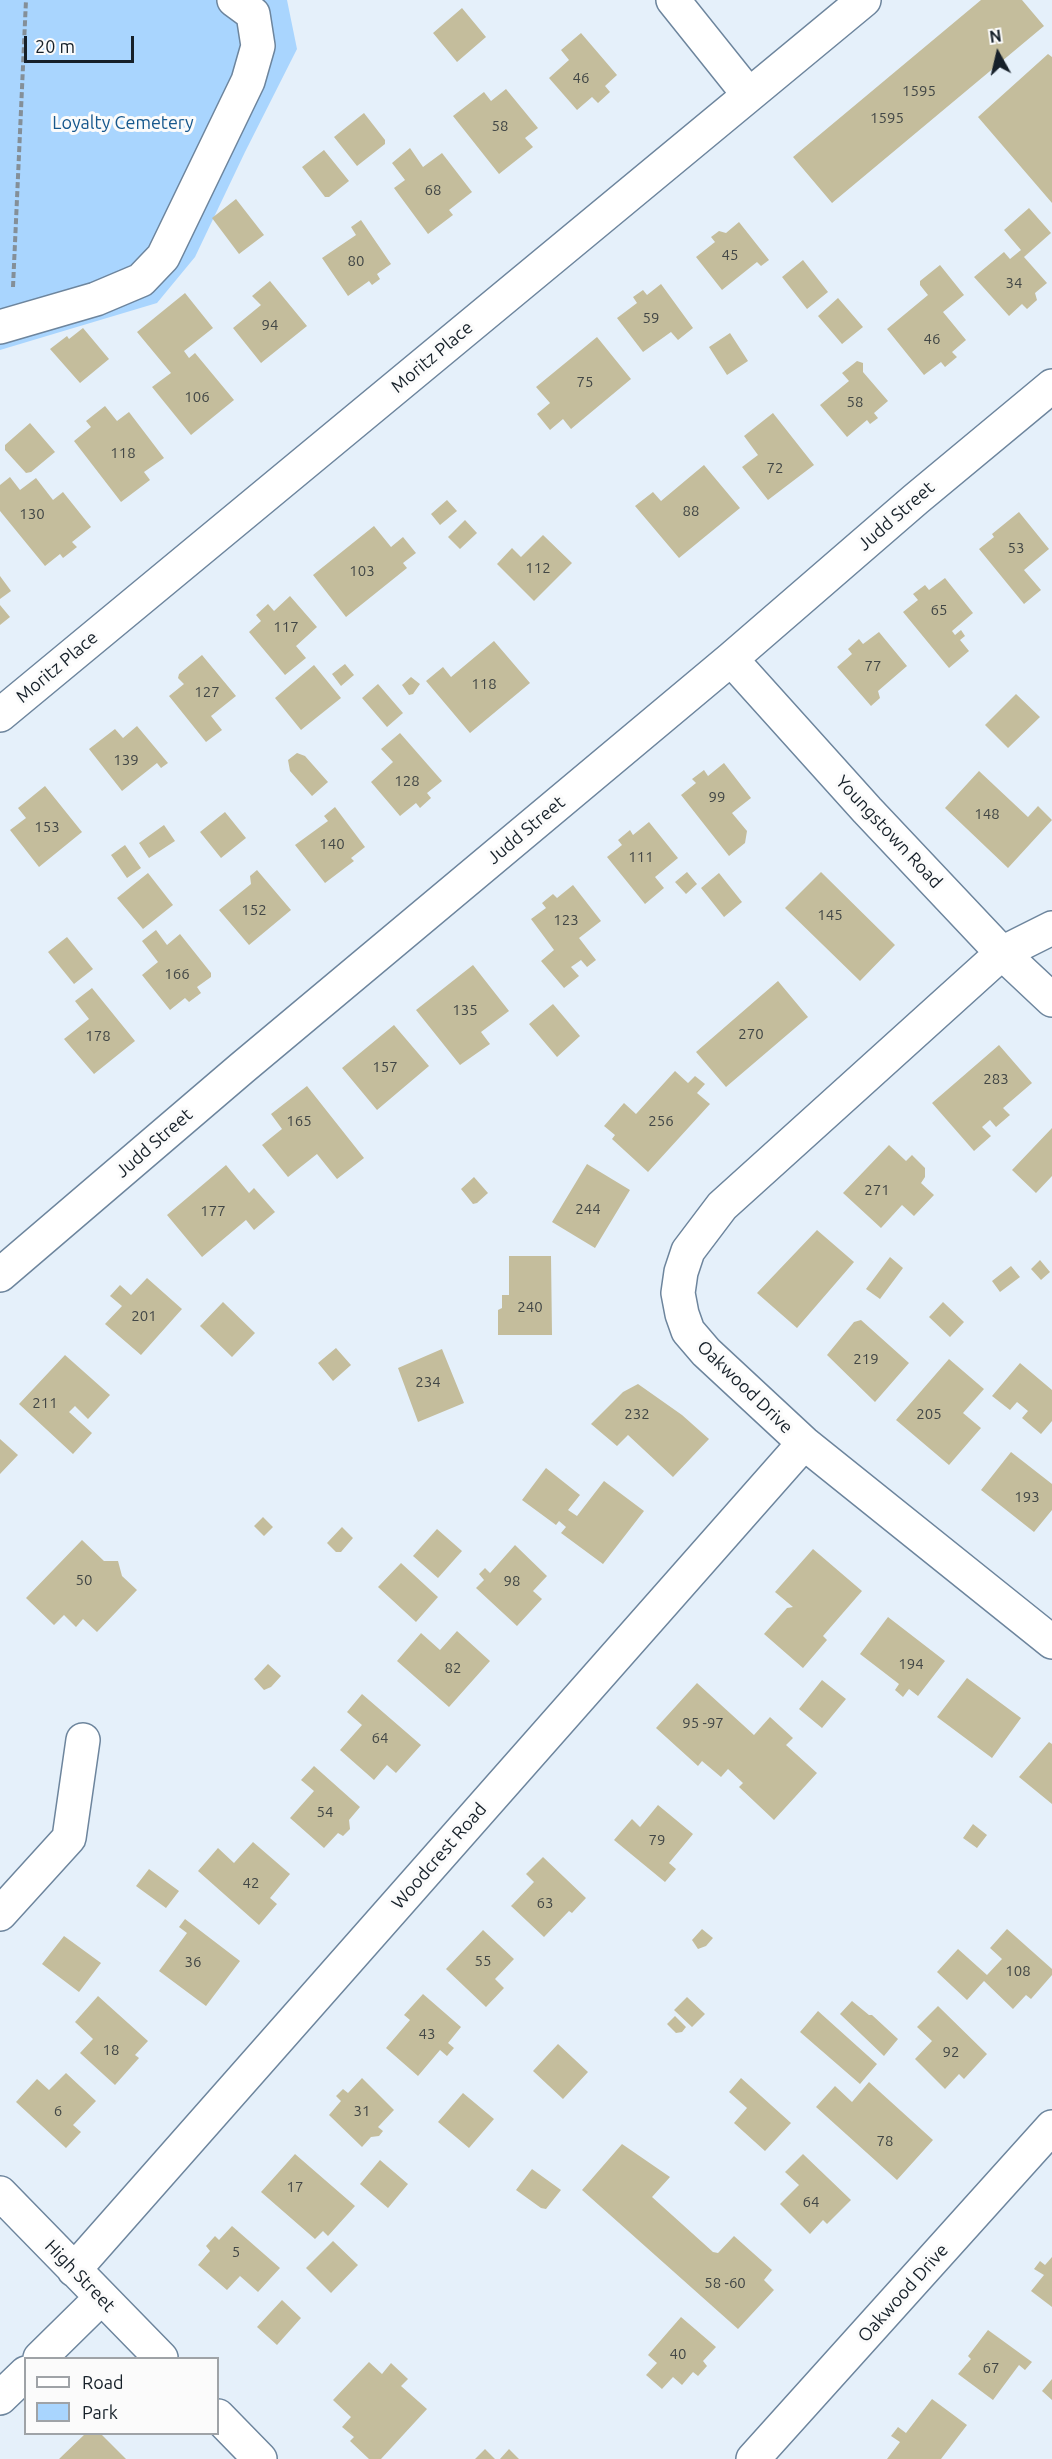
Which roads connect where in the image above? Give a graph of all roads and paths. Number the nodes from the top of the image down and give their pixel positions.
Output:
1 (26, 0) edge
2 (234, 0) edge
3 (673, 0) edge
4 (864, 0) edge
5 (749, 95) junction
6 (6, 326) edge
7 (1052, 386) edge
8 (731, 659) junction
9 (0, 715) edge
10 (1052, 928) edge
11 (1002, 954) junction
12 (1052, 1000) edge
13 (0, 1275) edge
14 (804, 1443) junction
15 (1052, 1642) edge
16 (83, 1740) dead end
17 (0, 1914) edge
18 (1052, 2127) edge
19 (0, 2193) edge
20 (74, 2270) junction
21 (101, 2298) junction
22 (41, 2357) edge
23 (160, 2357) edge
24 (24, 2375) edge
25 (0, 2398) edge
26 (219, 2417) edge
27 (260, 2459) edge
28 (753, 2459) edge

1 - 6 path
2 - 6 street
3 - 5 street
4 - 5 street, Moritz Place
5 - 9 street, Moritz Place
7 - 8 street, Judd Street
8 - 11 street, Youngstown Road
8 - 13 street, Judd Street
10 - 11 street, Oakwood Drive
11 - 12 street, Youngstown Road
11 - 14 street, Oakwood Drive
14 - 15 street, Oakwood Drive
14 - 20 street, Woodcrest Road
16 - 17 street
18 - 28 street, Oakwood Drive
19 - 20 street, High Street
20 - 21 street, High Street
21 - 22 street
21 - 23 street, High Street
24 - 25 street
26 - 27 street

